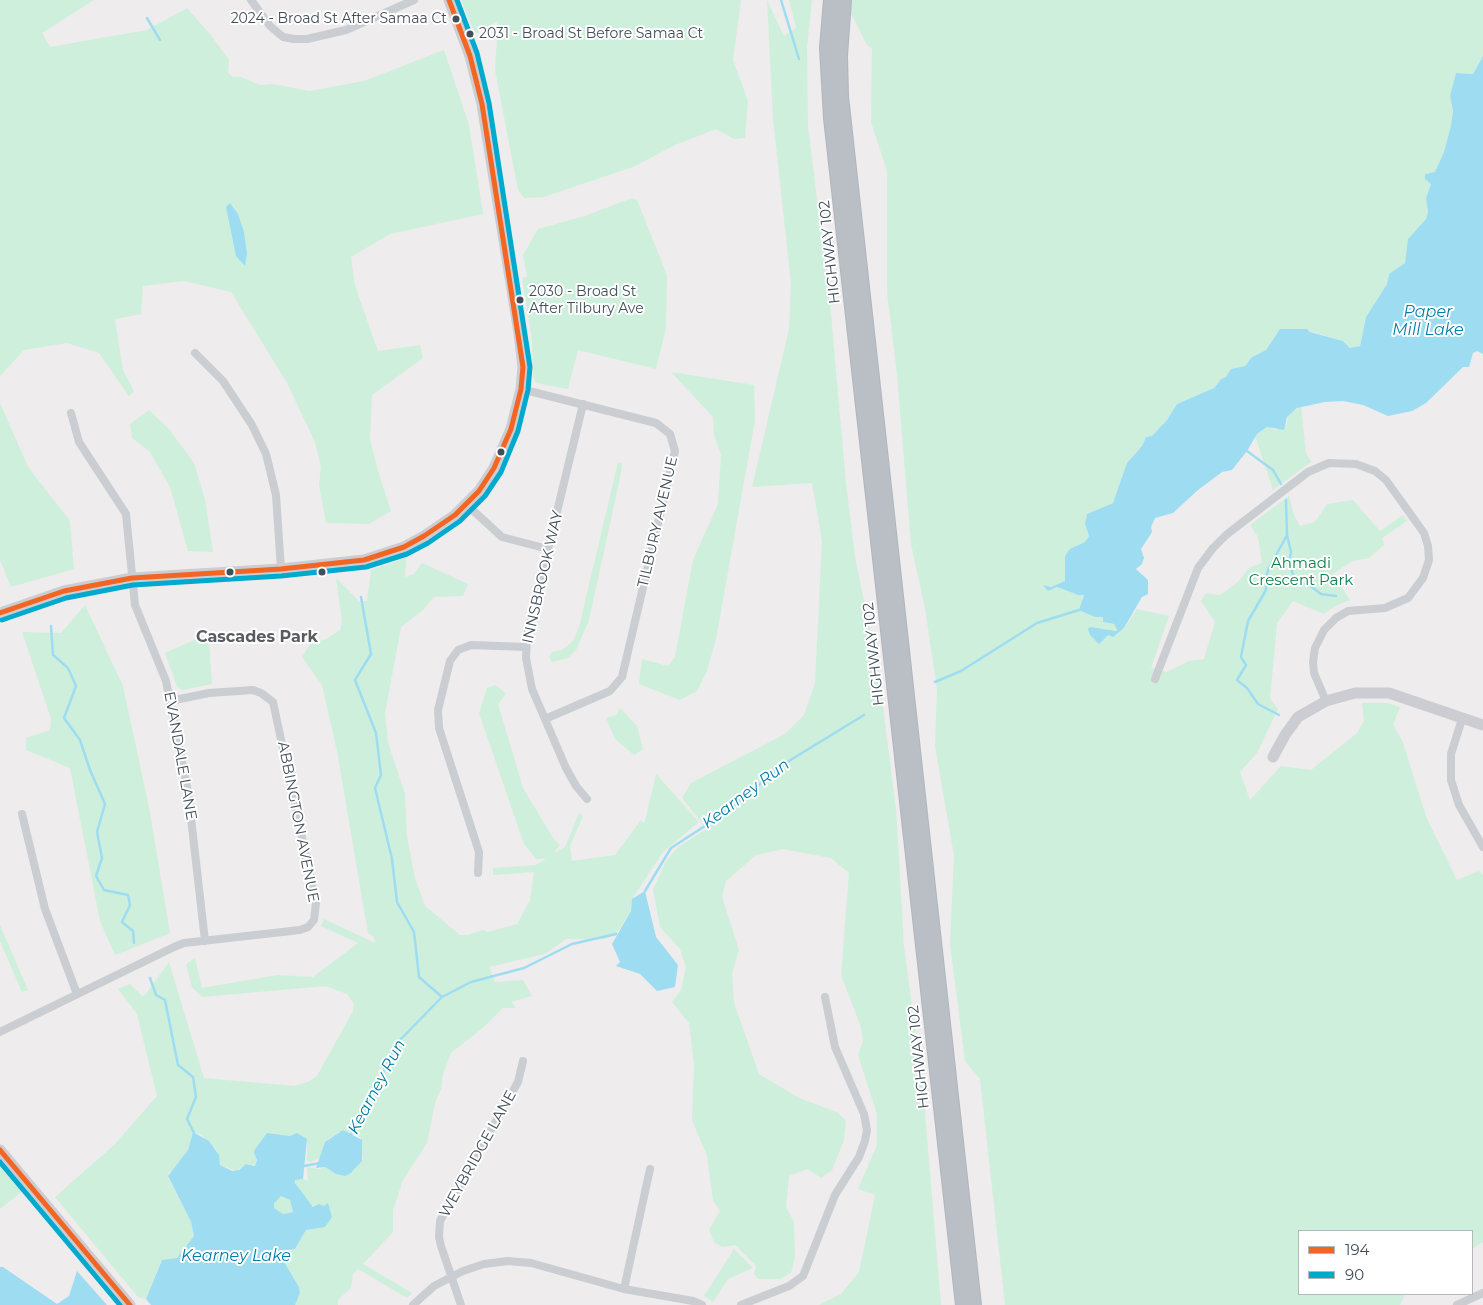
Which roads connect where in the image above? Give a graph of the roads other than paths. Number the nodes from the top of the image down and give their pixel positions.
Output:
1 (251, 0) edge
2 (414, 0) edge
3 (449, 0) edge
4 (831, 0) edge
5 (844, 0) edge
6 (194, 353) dead end
7 (521, 389) junction
8 (583, 404) junction
9 (71, 413) dead end
10 (467, 505) junction
11 (548, 549) junction
12 (281, 569) junction
13 (132, 578) junction
14 (0, 613) edge
15 (526, 647) junction
16 (1155, 679) dead end
17 (170, 701) junction
18 (1326, 701) junction
19 (545, 719) junction
20 (1462, 719) junction
21 (1483, 725) edge
22 (1272, 757) dead end
23 (588, 798) dead end
24 (22, 814) dead end
25 (1483, 847) edge
26 (478, 873) dead end
27 (205, 941) junction
28 (77, 994) junction
29 (825, 997) dead end
30 (0, 1032) edge
31 (523, 1061) dead end
32 (0, 1150) edge
33 (650, 1169) dead end
34 (451, 1276) junction
35 (624, 1289) junction
36 (1483, 1293) edge
37 (130, 1305) edge
38 (413, 1305) edge
39 (461, 1305) edge
40 (702, 1305) edge
41 (741, 1305) edge
42 (963, 1305) edge
43 (974, 1305) edge
44 (1457, 1305) edge

1 - 2 street
3 - 7 street
4 - 42 highway, HIGHWAY 102
5 - 43 highway, HIGHWAY 102
6 - 12 street
7 - 8 street, TILBURY AVENUE
7 - 10 street
8 - 11 street, INNSBROOK WAY
8 - 19 street, TILBURY AVENUE
9 - 13 street, EVANDALE LANE
10 - 11 street
10 - 12 street
11 - 15 street, INNSBROOK WAY
12 - 13 street
13 - 14 street
13 - 17 street, EVANDALE LANE
15 - 19 street, INNSBROOK WAY
15 - 26 street
16 - 18 street
17 - 27 street, EVANDALE LANE
17 - 27 street, ABBINGTON AVENUE
18 - 20 street
18 - 22 street
19 - 23 street, INNSBROOK WAY
20 - 21 street
20 - 25 street
24 - 28 street
27 - 28 street, ABBINGTON AVENUE
28 - 30 street, ABBINGTON AVENUE
29 - 41 street
31 - 34 street, WEYBRIDGE LANE
32 - 37 street
33 - 35 street
34 - 35 street
34 - 38 street
34 - 39 street, WEYBRIDGE LANE
35 - 40 street
36 - 44 street

